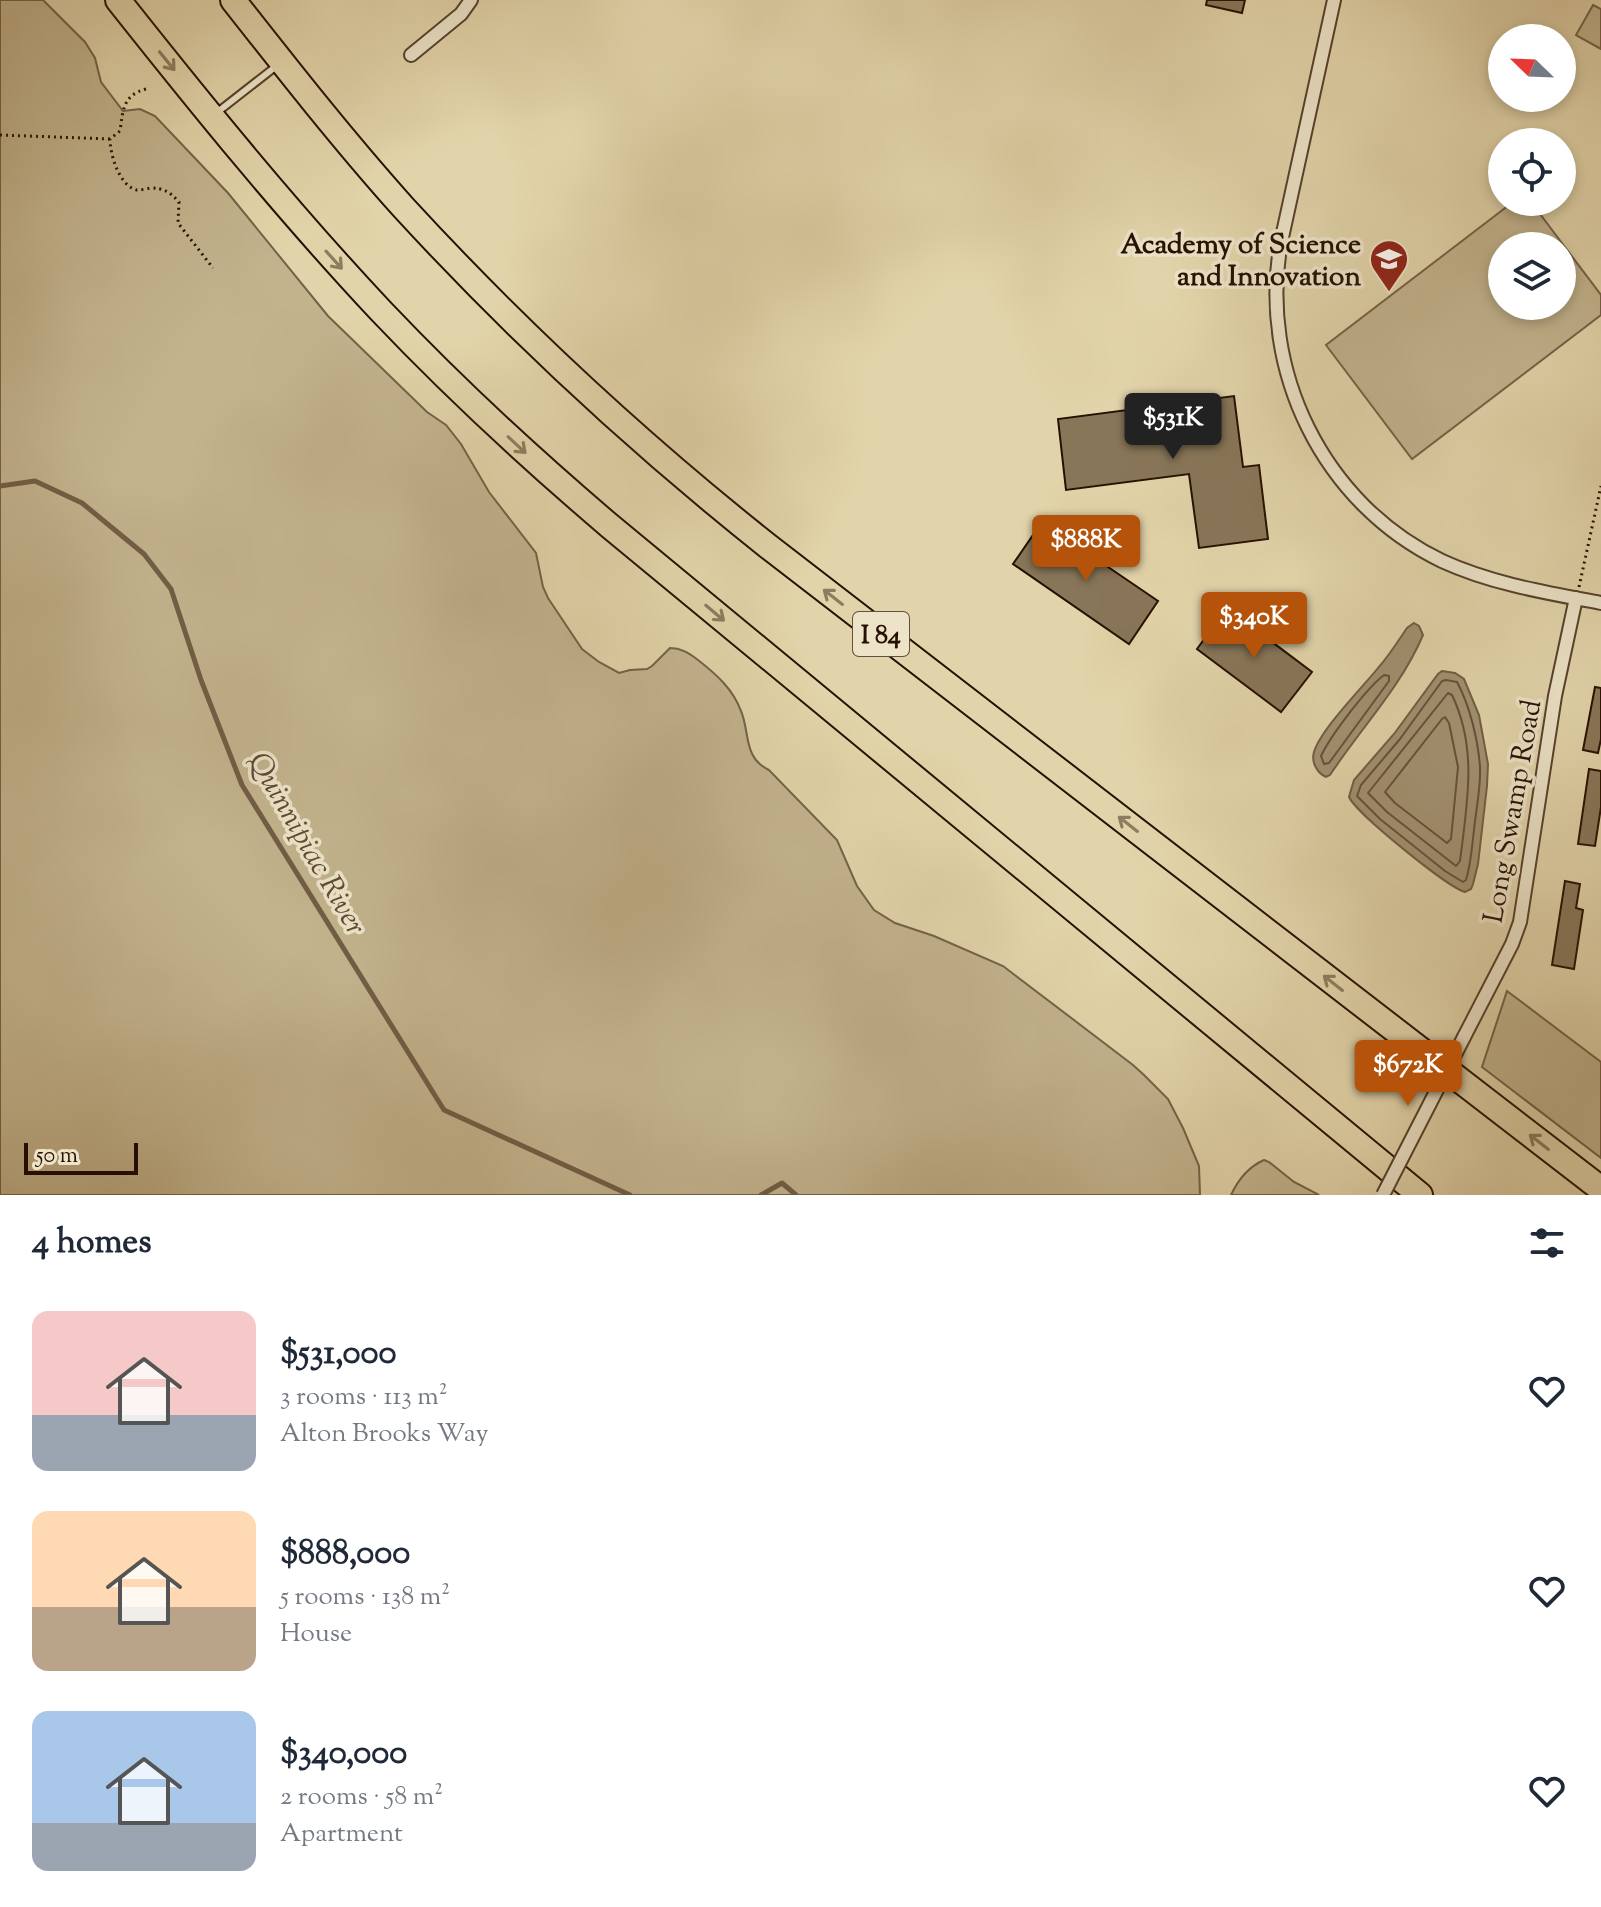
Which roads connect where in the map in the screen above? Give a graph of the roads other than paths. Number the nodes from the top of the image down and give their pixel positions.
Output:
1 (118, 0) edge
2 (233, 0) edge
3 (471, 0) edge
4 (1334, 0) edge
5 (411, 55) dead end
6 (282, 62) junction
7 (212, 117) junction
8 (1576, 598) junction
9 (1601, 603) edge
10 (1601, 1189) edge
11 (1383, 1195) edge
12 (1420, 1195) edge

1 -> 7 highway
2 - 6 highway, I 84
3 - 5 street
4 - 8 street
6 - 7 lane
10 -> 6 highway, I 84
7 -> 12 highway
8 - 9 street
8 - 11 street, Long Swamp Road, bridge

